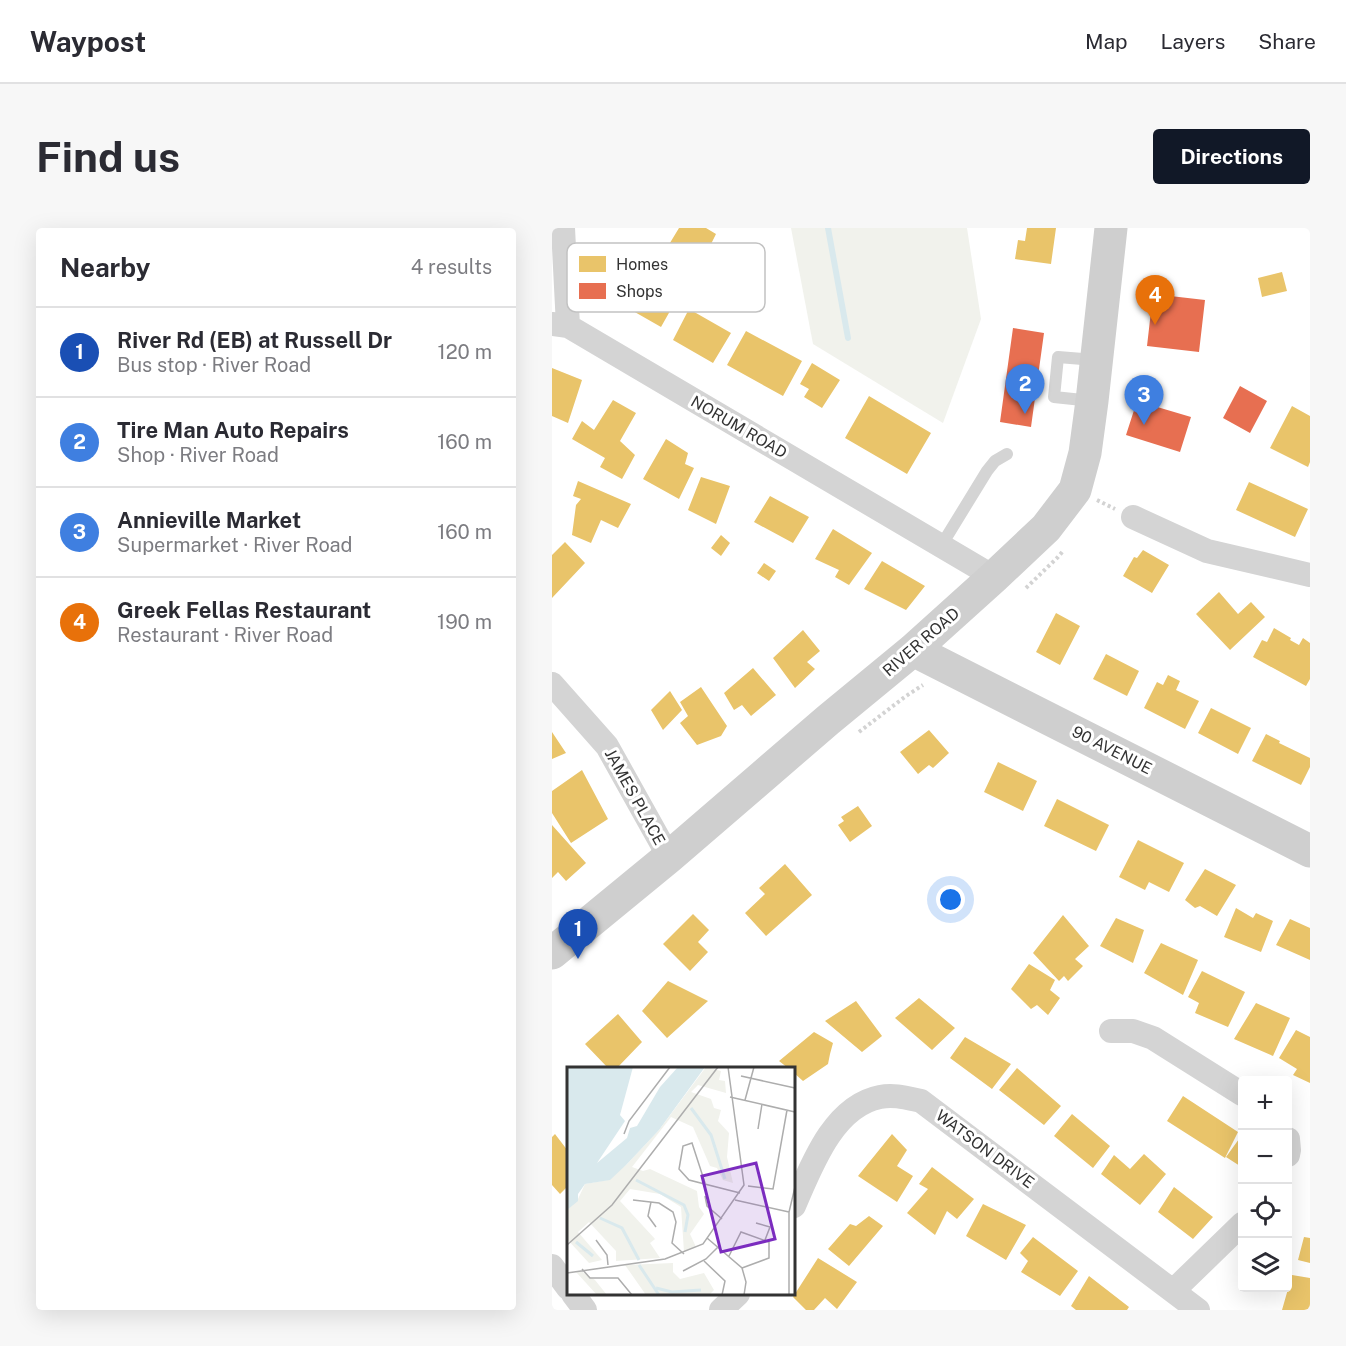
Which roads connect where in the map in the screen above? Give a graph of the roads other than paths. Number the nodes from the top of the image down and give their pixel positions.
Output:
1 (563, 228) edge
2 (1111, 228) edge
3 (560, 325) edge
4 (1007, 454) dead end
5 (1133, 517) road end
6 (941, 546) junction
7 (1310, 575) edge
8 (994, 577) junction
9 (913, 650) junction
10 (552, 684) edge
11 (1310, 851) edge
12 (669, 857) junction
13 (552, 953) edge
14 (1111, 1031) dead end
15 (1238, 1091) edge
16 (795, 1204) edge
17 (1238, 1228) edge
18 (552, 1266) edge
19 (567, 1287) edge
20 (1173, 1291) junction
21 (574, 1295) edge
22 (736, 1295) edge
23 (585, 1310) edge
24 (721, 1310) edge
25 (1198, 1310) edge

1 - 3 street, NORUM ROAD
2 - 8 street, RIVER ROAD
3 - 6 street, NORUM ROAD
4 - 6 lane
5 - 7 street
6 - 8 street, NORUM ROAD
8 - 9 street, RIVER ROAD
9 - 11 street, 90 AVENUE
9 - 12 street, RIVER ROAD
10 - 12 street, JAMES PLACE
12 - 13 street, RIVER ROAD
14 - 15 street
16 - 20 street, WATSON DRIVE
17 - 20 street
18 - 19 street
20 - 25 street, WATSON DRIVE
21 - 23 street
22 - 24 street

